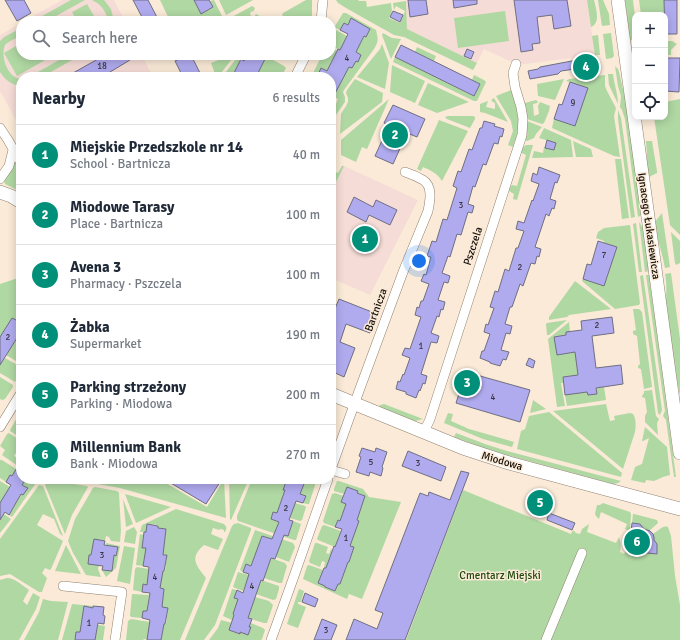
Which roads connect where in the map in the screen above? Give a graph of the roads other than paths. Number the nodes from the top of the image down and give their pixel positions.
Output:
1 (323, 0) edge
2 (618, 0) edge
3 (321, 16) edge
4 (304, 60) edge
5 (516, 64) dead end
6 (298, 72) edge
7 (0, 128) edge
8 (14, 150) junction
9 (16, 154) edge
10 (405, 172) dead end
11 (0, 179) edge
12 (0, 192) edge
13 (16, 199) edge
14 (336, 396) edge
15 (16, 401) edge
16 (354, 404) junction
17 (0, 427) edge
18 (424, 432) junction
19 (680, 452) edge
20 (336, 455) edge
21 (336, 471) edge
22 (345, 474) dead end
23 (326, 484) edge
24 (680, 509) edge
25 (582, 552) dead end
26 (63, 586) dead end
27 (115, 640) edge
28 (271, 640) edge
29 (546, 640) edge

1 - 3 street
2 - 19 street, Ignacego Łukasiewicza
4 - 6 street
5 - 18 street, Pszczela
7 - 8 street
8 - 9 street
8 - 11 street
10 - 16 street, Bartnicza
12 - 13 street
14 - 16 street, Miodowa
15 - 17 street
16 - 18 street, Miodowa
16 - 20 street, Bartnicza
18 - 24 street, Miodowa
21 - 22 street
23 - 28 street
25 - 29 street
26 - 27 street

